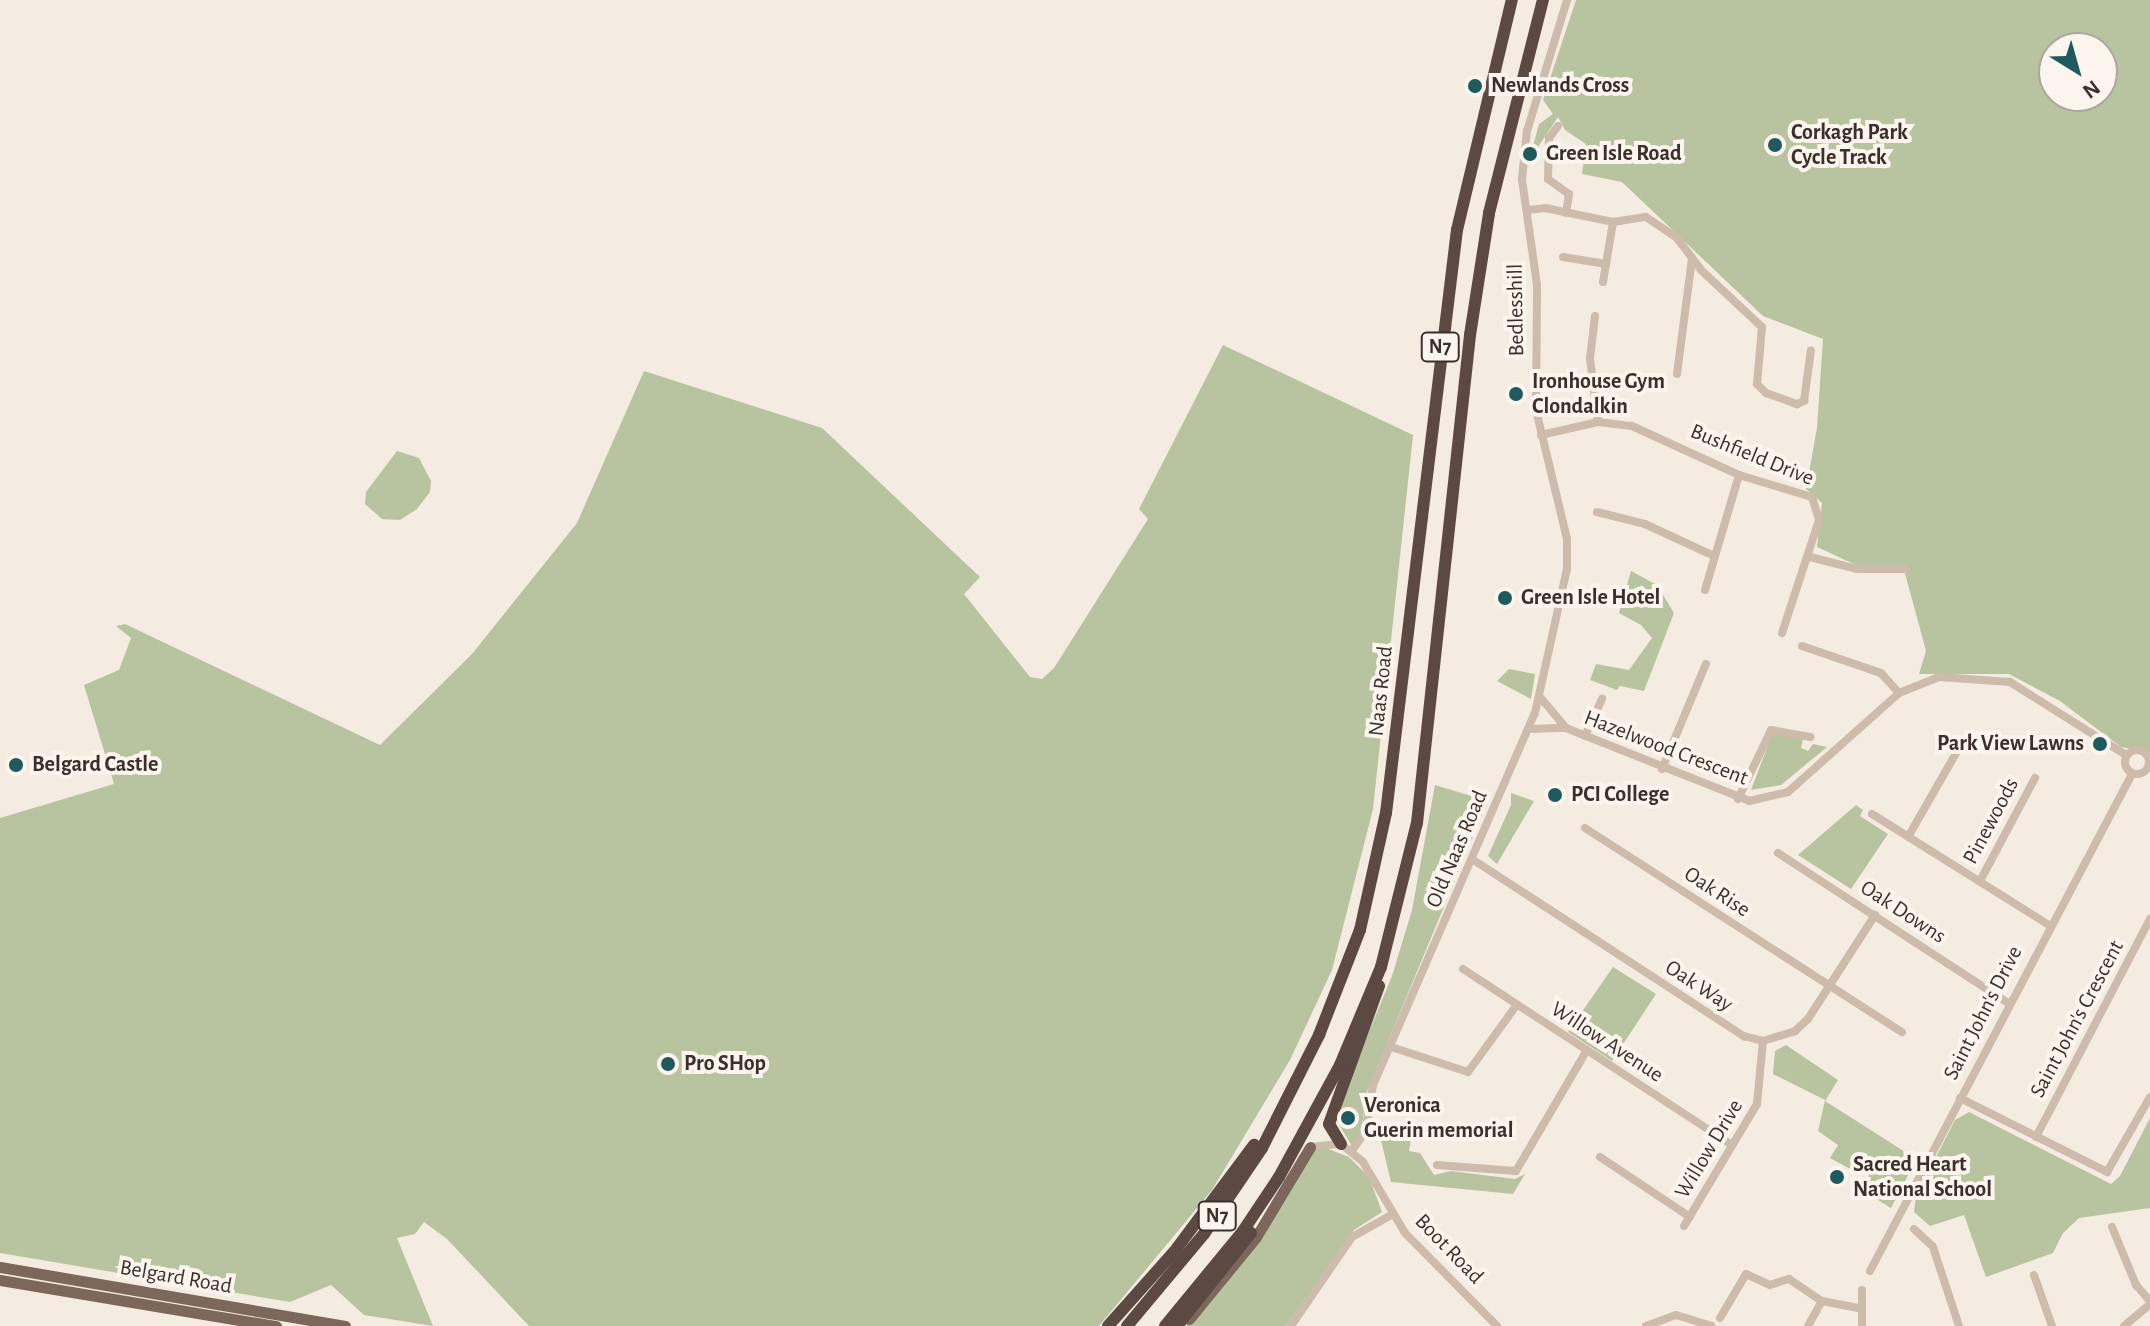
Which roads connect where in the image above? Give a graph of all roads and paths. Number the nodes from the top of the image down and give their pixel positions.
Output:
1 (1512, 0) edge
2 (1543, 0) edge
3 (1567, 0) edge
4 (1558, 126) dead end
5 (1527, 210) junction
6 (1566, 213) junction
7 (1613, 222) junction
8 (1563, 257) dead end
9 (1692, 258) junction
10 (1606, 264) junction
11 (1603, 282) dead end
12 (1595, 316) dead end
13 (1811, 350) dead end
14 (1677, 374) dead end
15 (1598, 422) junction
16 (1541, 435) junction
17 (1739, 475) junction
18 (1597, 512) dead end
19 (1568, 551) joint
20 (1712, 555) junction
21 (1810, 557) junction
22 (1905, 569) dead end
23 (1705, 590) dead end
24 (1782, 633) dead end
25 (1802, 646) dead end
26 (1706, 664) dead end
27 (1903, 691) junction
28 (1540, 697) junction
29 (1602, 699) dead end
30 (1566, 728) junction
31 (1529, 729) junction
32 (1585, 736) junction
33 (1810, 737) dead end
34 (1963, 741) dead end
35 (2126, 755) junction
36 (1662, 769) junction
37 (2149, 769) edge
38 (2132, 774) junction
39 (2035, 778) dead end
40 (1738, 799) junction
41 (1872, 814) dead end
42 (1585, 828) dead end
43 (1908, 837) junction
44 (1778, 853) dead end
45 (1472, 859) junction
46 (1980, 881) junction
47 (1875, 915) junction
48 (2150, 919) edge
49 (2049, 925) junction
50 (1381, 967) junction
51 (1463, 969) dead end
52 (1830, 986) junction
53 (2008, 1003) junction
54 (1516, 1006) junction
55 (1902, 1032) dead end
56 (1763, 1041) junction
57 (1391, 1047) junction
58 (1587, 1050) junction
59 (1291, 1096) junction
60 (2150, 1097) edge
61 (1960, 1098) junction
62 (1321, 1104) junction
63 (2036, 1137) junction
64 (1732, 1145) junction
65 (1310, 1147) joint
66 (1346, 1148) junction
67 (1600, 1157) dead end
68 (1437, 1165) dead end
69 (1393, 1214) junction
70 (1690, 1217) junction
71 (1684, 1226) dead end
72 (2112, 1227) dead end
73 (1914, 1229) dead end
74 (1870, 1271) dead end
75 (3, 1274) edge
76 (2034, 1275) dead end
77 (1862, 1290) dead end
78 (1822, 1301) junction
79 (2150, 1303) edge
80 (1859, 1308) junction
81 (1720, 1318) dead end
82 (276, 1326) edge
83 (345, 1326) edge
84 (1108, 1326) edge
85 (1127, 1326) edge
86 (1165, 1326) edge
87 (1179, 1326) edge
88 (1291, 1326) edge
89 (1497, 1326) edge
90 (1646, 1326) edge
91 (1711, 1326) edge
92 (1808, 1326) edge
93 (1862, 1326) edge
94 (1959, 1326) edge
95 (2052, 1326) edge
96 (2124, 1326) edge

1 - 59 highway, Naas Road / N7
2 - 50 highway, N7
3 - 5 street
4 - 6 street
5 - 6 street
5 - 16 street, Bedlesshill
6 - 7 street
7 - 9 street
7 - 10 street
8 - 10 street
9 - 13 street
9 - 14 street
10 - 11 street
12 - 15 street
15 - 16 street, Bushfield Drive
15 - 17 street, Bushfield Drive
16 - 19 street, Bedlesshill
17 - 20 street
17 - 21 street, Bushfield Drive
18 - 20 street
19 - 28 street, Old Naas Road
20 - 23 street
21 - 22 street
21 - 24 street, Bushfield Drive
25 - 27 street
26 - 36 street
27 - 35 street
27 - 40 street, Hazelwood Crescent
28 - 30 street
28 - 31 street, Old Naas Road
29 - 32 street
30 - 31 street
30 - 32 street, Hazelwood Crescent
31 - 45 street, Old Naas Road
32 - 36 street, Hazelwood Crescent
33 - 40 street
34 - 43 street
35 - 37 street
35 - 38 street
36 - 40 street, Hazelwood Crescent
37 - 38 street
38 - 49 street, Saint John's Drive
39 - 46 street, Pinewoods
41 - 43 street, Pinewoods
42 - 52 street, Oak Rise
43 - 46 street, Pinewoods
44 - 47 street, Oak Downs
45 - 56 street, Oak Way
45 - 57 street, Old Naas Road
46 - 49 street, Pinewoods
47 - 52 street
47 - 53 street, Oak Downs
48 - 63 street, Saint John's Crescent
49 - 53 street, Saint John's Drive
50 - 62 highway, N7
50 - 66 highway
51 - 54 street, Willow Avenue
52 - 55 street, Oak Rise
52 - 56 street
53 - 61 street, Saint John's Drive
54 - 57 street
54 - 58 street, Willow Avenue
56 - 64 street, Willow Drive
57 - 66 street, Old Naas Road
58 - 64 street, Willow Avenue
58 - 68 street
59 - 84 highway
59 - 85 highway, Naas Road / N7
60 - 63 street
61 - 63 street
61 - 74 street, Saint John's Drive
62 - 86 highway, N7
62 - 87 highway
64 - 70 street, Willow Drive
65 - 66 street
65 - 87 main road
66 - 69 street, Boot Road
67 - 70 street
69 - 88 street
69 - 89 street, Boot Road
70 - 71 street, Willow Drive
72 - 79 street
73 - 94 street
75 - 82 main road, Belgard Road
75 - 83 main road, Belgard Road
76 - 95 street
77 - 80 street
78 - 80 street
78 - 81 street
78 - 92 street
79 - 96 street
80 - 93 street
90 - 91 street

